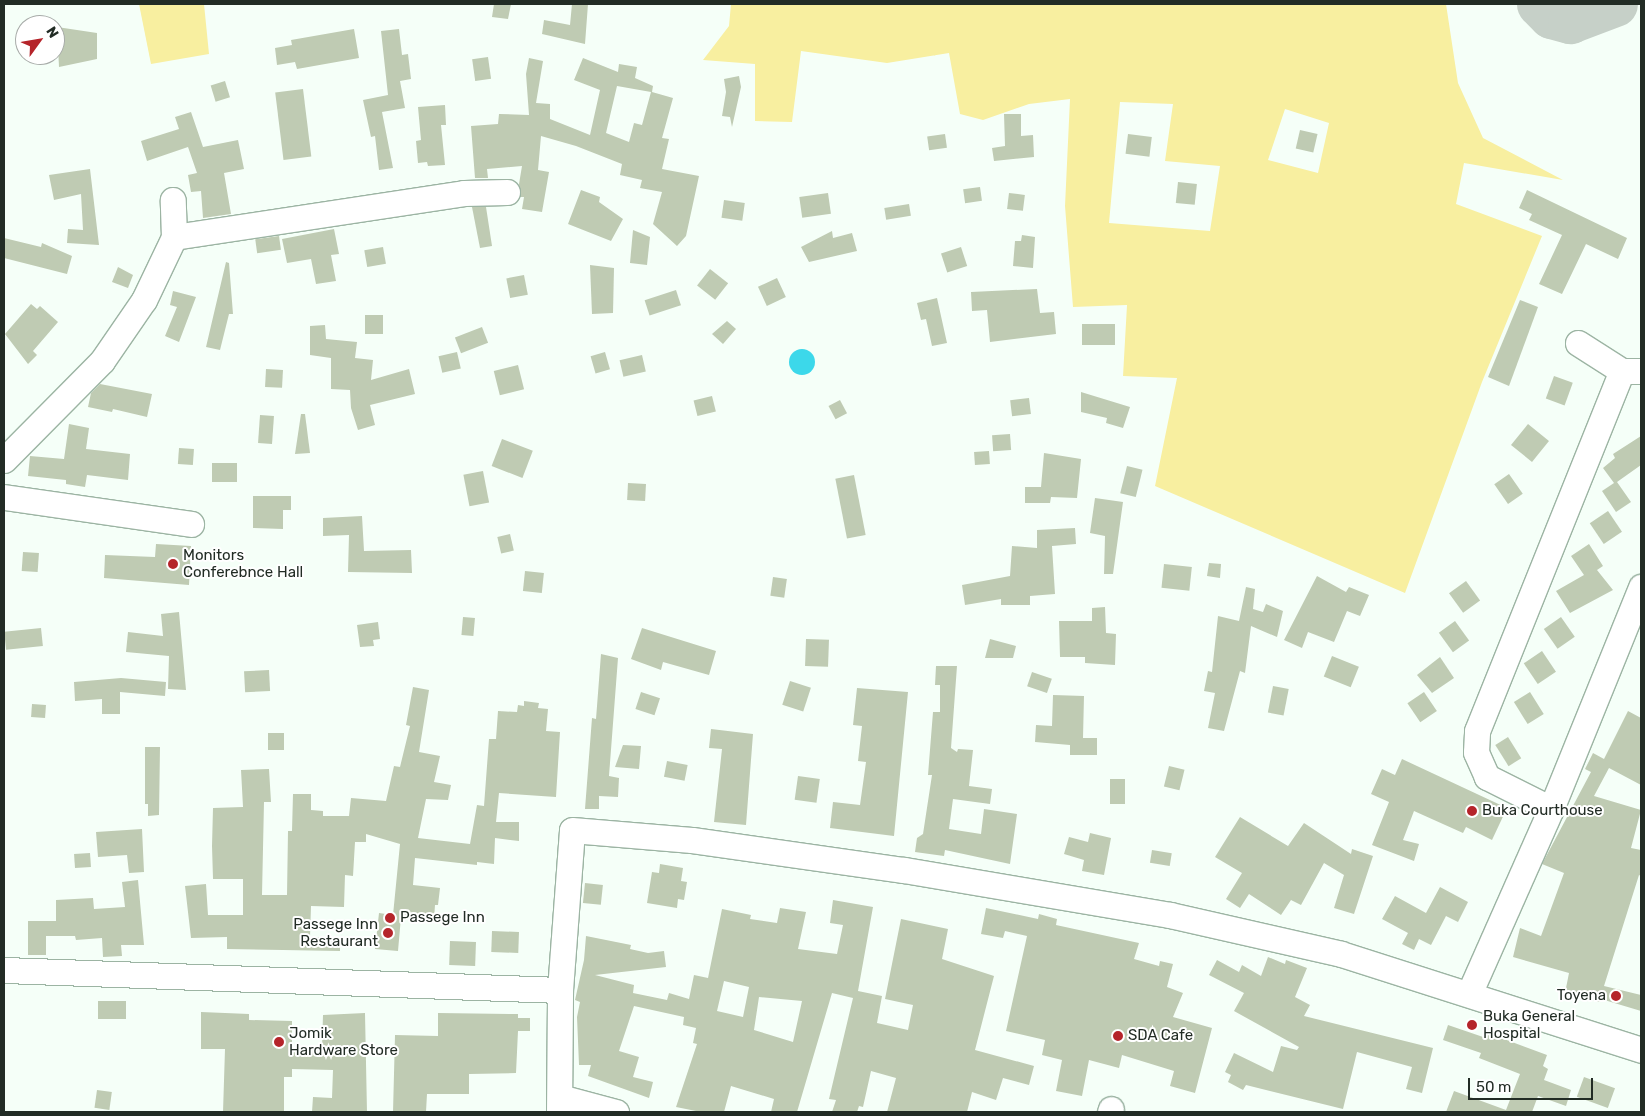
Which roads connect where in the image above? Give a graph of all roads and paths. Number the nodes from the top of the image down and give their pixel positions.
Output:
1 (506, 192) dead end
2 (173, 200) dead end
3 (174, 237) junction
4 (1578, 344) dead end
5 (1632, 371) edge
6 (4, 460) edge
7 (4, 497) edge
8 (191, 524) dead end
9 (1641, 587) edge
10 (1551, 809) junction
11 (4, 970) edge
12 (560, 990) junction
13 (1469, 994) junction
14 (1641, 1050) edge
15 (559, 1104) edge
16 (616, 1112) edge

1 - 3 street
2 - 3 street
3 - 6 street
4 - 5 street
5 - 10 street
7 - 8 street
9 - 10 street
10 - 13 street
11 - 12 street
12 - 13 street
12 - 15 street
13 - 14 street
15 - 16 street

